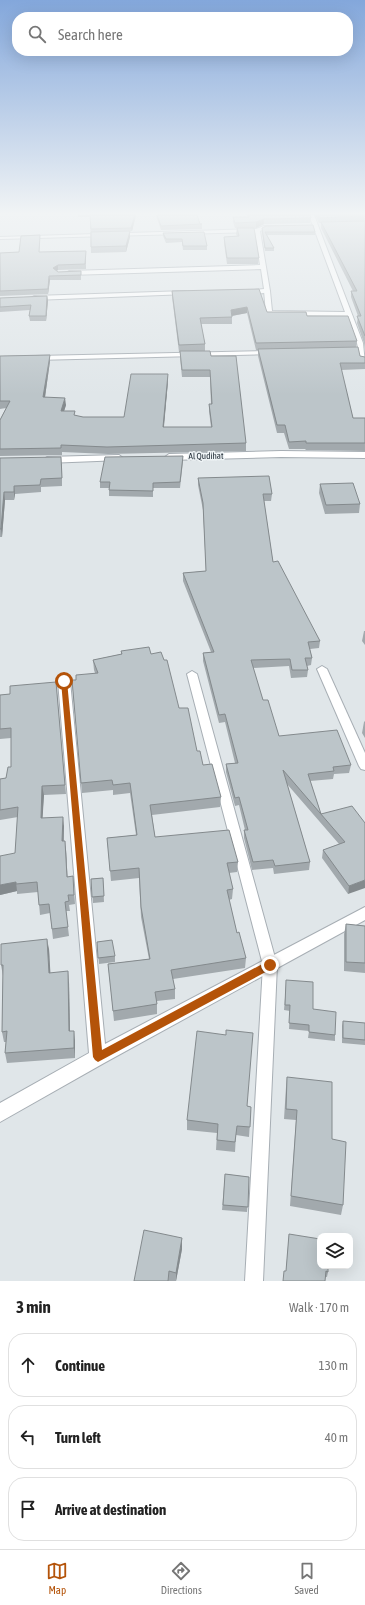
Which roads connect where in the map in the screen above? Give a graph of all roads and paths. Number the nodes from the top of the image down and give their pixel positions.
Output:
1 (264, 275) edge
2 (336, 275) edge
3 (267, 291) junction
4 (244, 292) edge
5 (190, 293) edge
6 (27, 298) edge
7 (348, 314) junction
8 (362, 351) junction
9 (276, 352) edge
10 (354, 352) edge
11 (31, 358) edge
12 (365, 362) edge
13 (365, 455) edge
14 (160, 457) edge
15 (128, 458) edge
16 (40, 460) edge
17 (322, 670) dead end
18 (192, 674) dead end
19 (64, 681) dead end
20 (365, 766) edge
21 (365, 913) edge
22 (270, 965) junction
23 (98, 1057) junction
24 (0, 1113) edge
25 (254, 1281) edge

1 - 3 lane
2 - 7 street
3 - 4 lane
3 - 7 street
5 - 6 lane
7 - 8 street
8 - 10 lane
8 - 12 street
9 - 11 lane
13 - 14 street, Al Qudihat
15 - 16 street
17 - 20 lane
18 - 22 lane
19 - 23 street
21 - 22 street
22 - 23 street
22 - 25 lane
23 - 24 street

